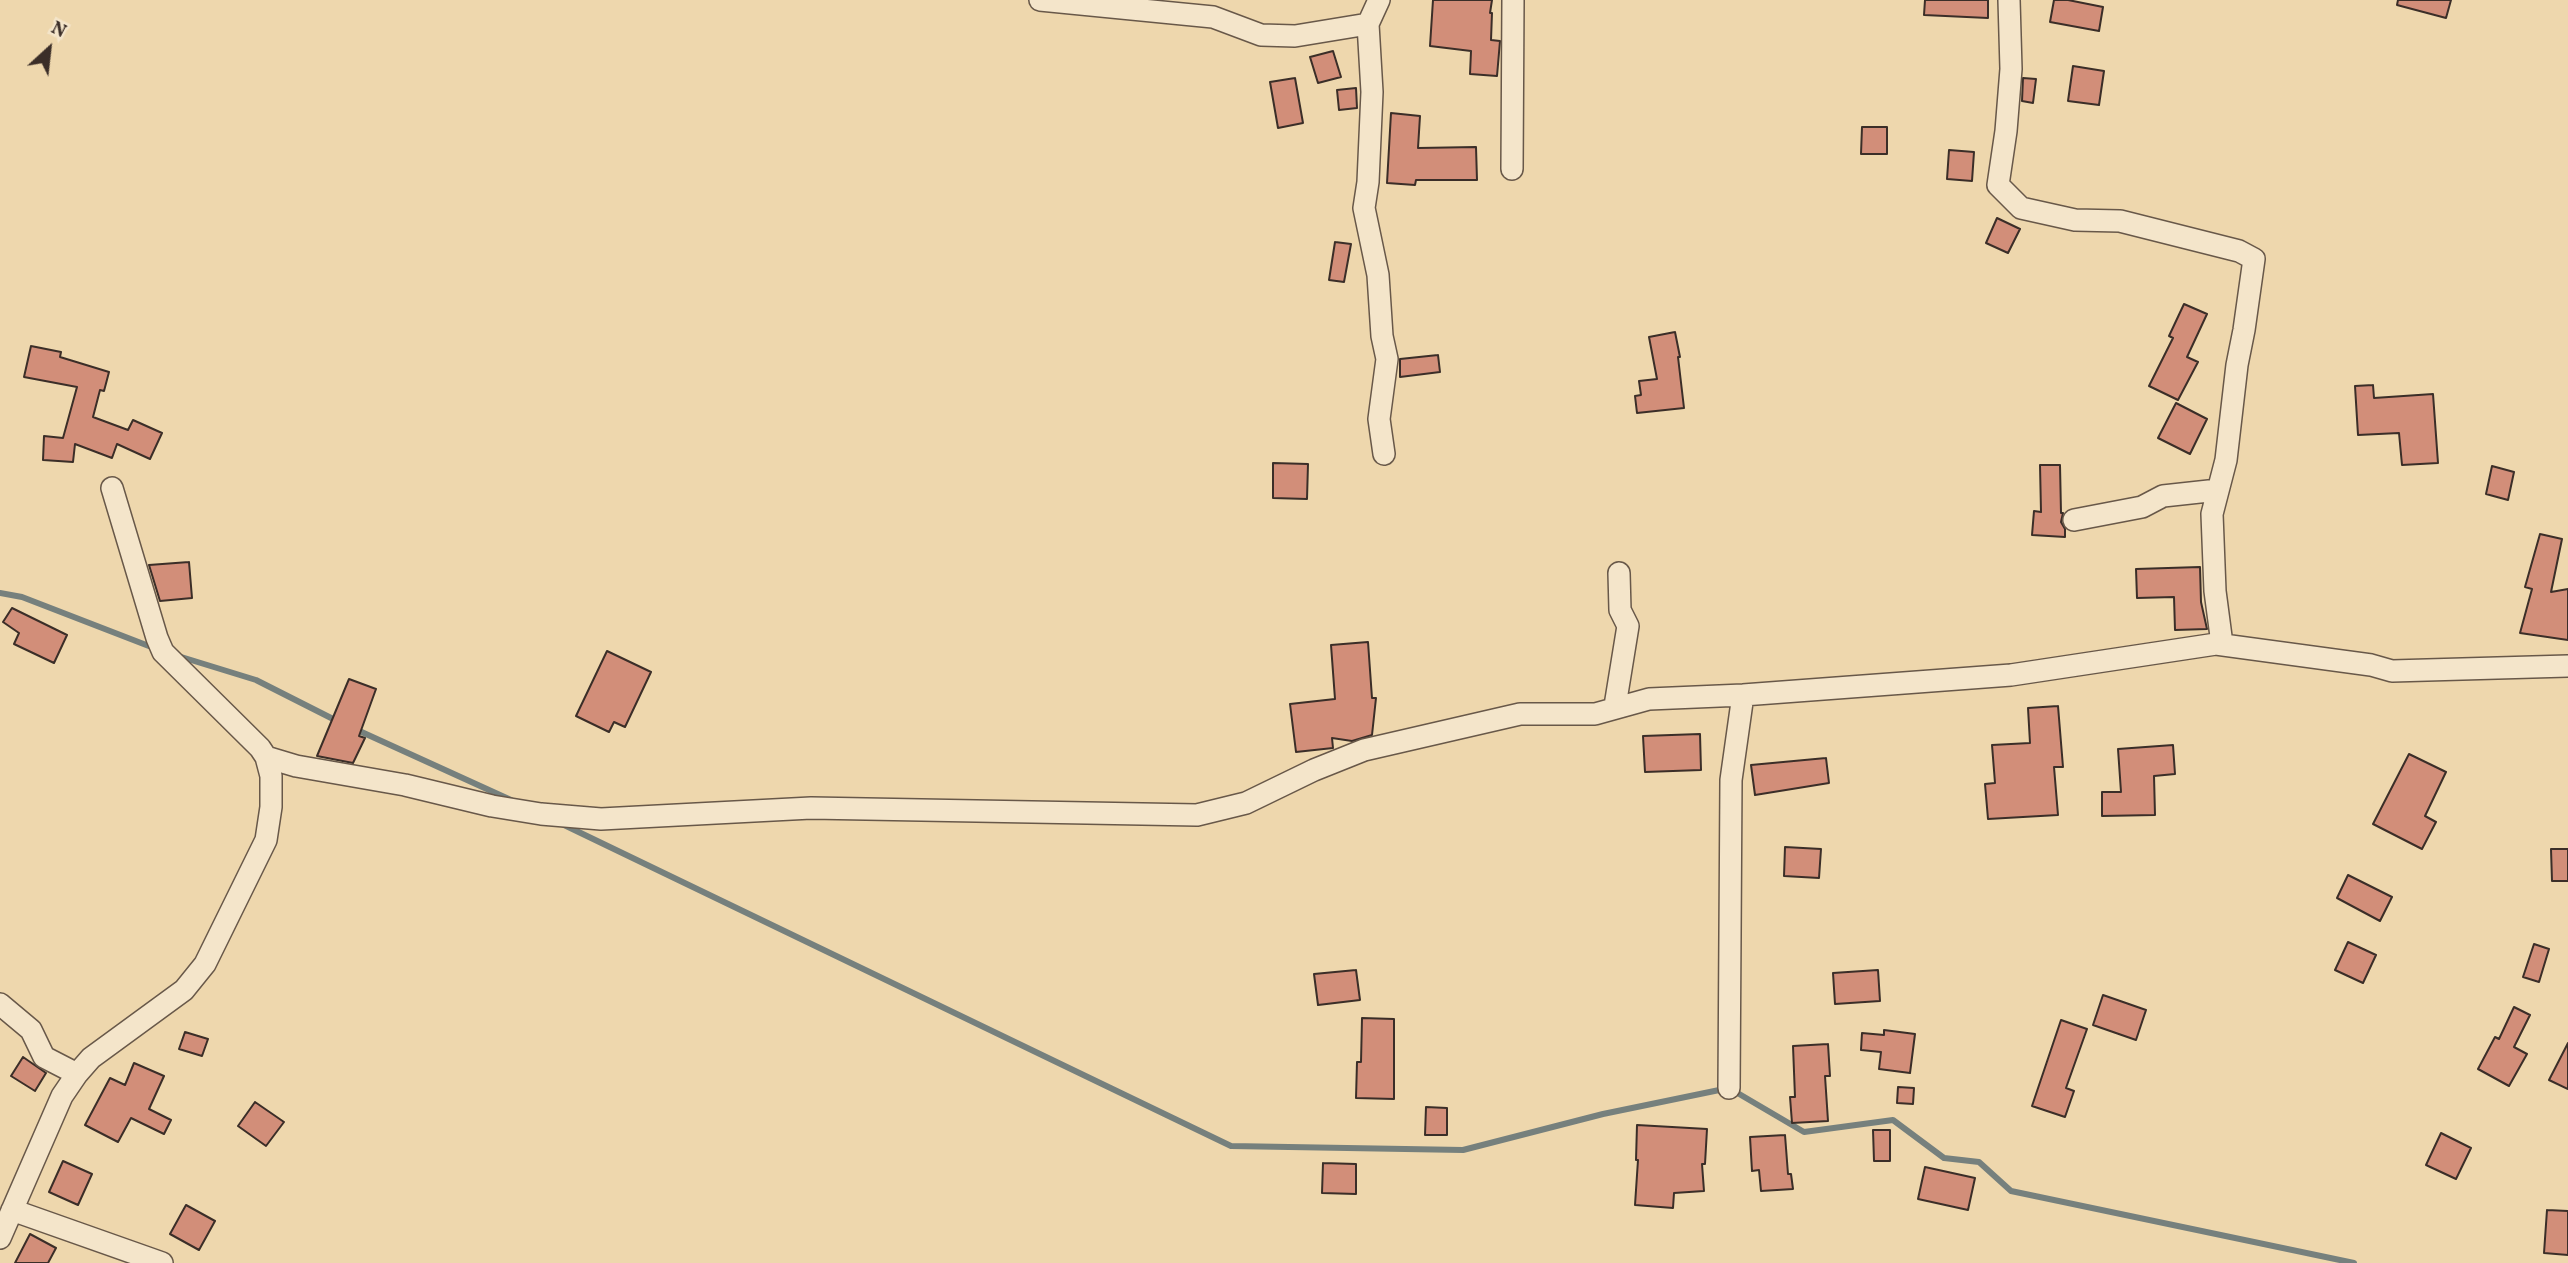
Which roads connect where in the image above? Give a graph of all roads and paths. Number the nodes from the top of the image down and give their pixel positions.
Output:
1 (1040, 0) edge
2 (1379, 0) edge
3 (1513, 0) edge
4 (2009, 0) edge
5 (1368, 24) junction
6 (1513, 169) dead end
7 (1384, 454) dead end
8 (112, 488) dead end
9 (2218, 491) junction
10 (2074, 520) dead end
11 (1619, 573) dead end
12 (2222, 644) junction
13 (2568, 666) edge
14 (1743, 695) junction
15 (1615, 706) junction
16 (266, 757) junction
17 (0, 1004) edge
18 (77, 1074) junction
19 (1730, 1088) dead end
20 (12, 1210) junction
21 (0, 1238) edge
22 (162, 1263) edge

1 - 5 street
2 - 5 street
3 - 6 street
4 - 9 street
5 - 7 street
8 - 16 street
9 - 10 street
9 - 12 street
11 - 15 street
12 - 13 street
12 - 14 street
14 - 15 street
14 - 19 street
15 - 16 street
16 - 18 street
17 - 18 street
18 - 20 street
20 - 21 street
20 - 22 street

